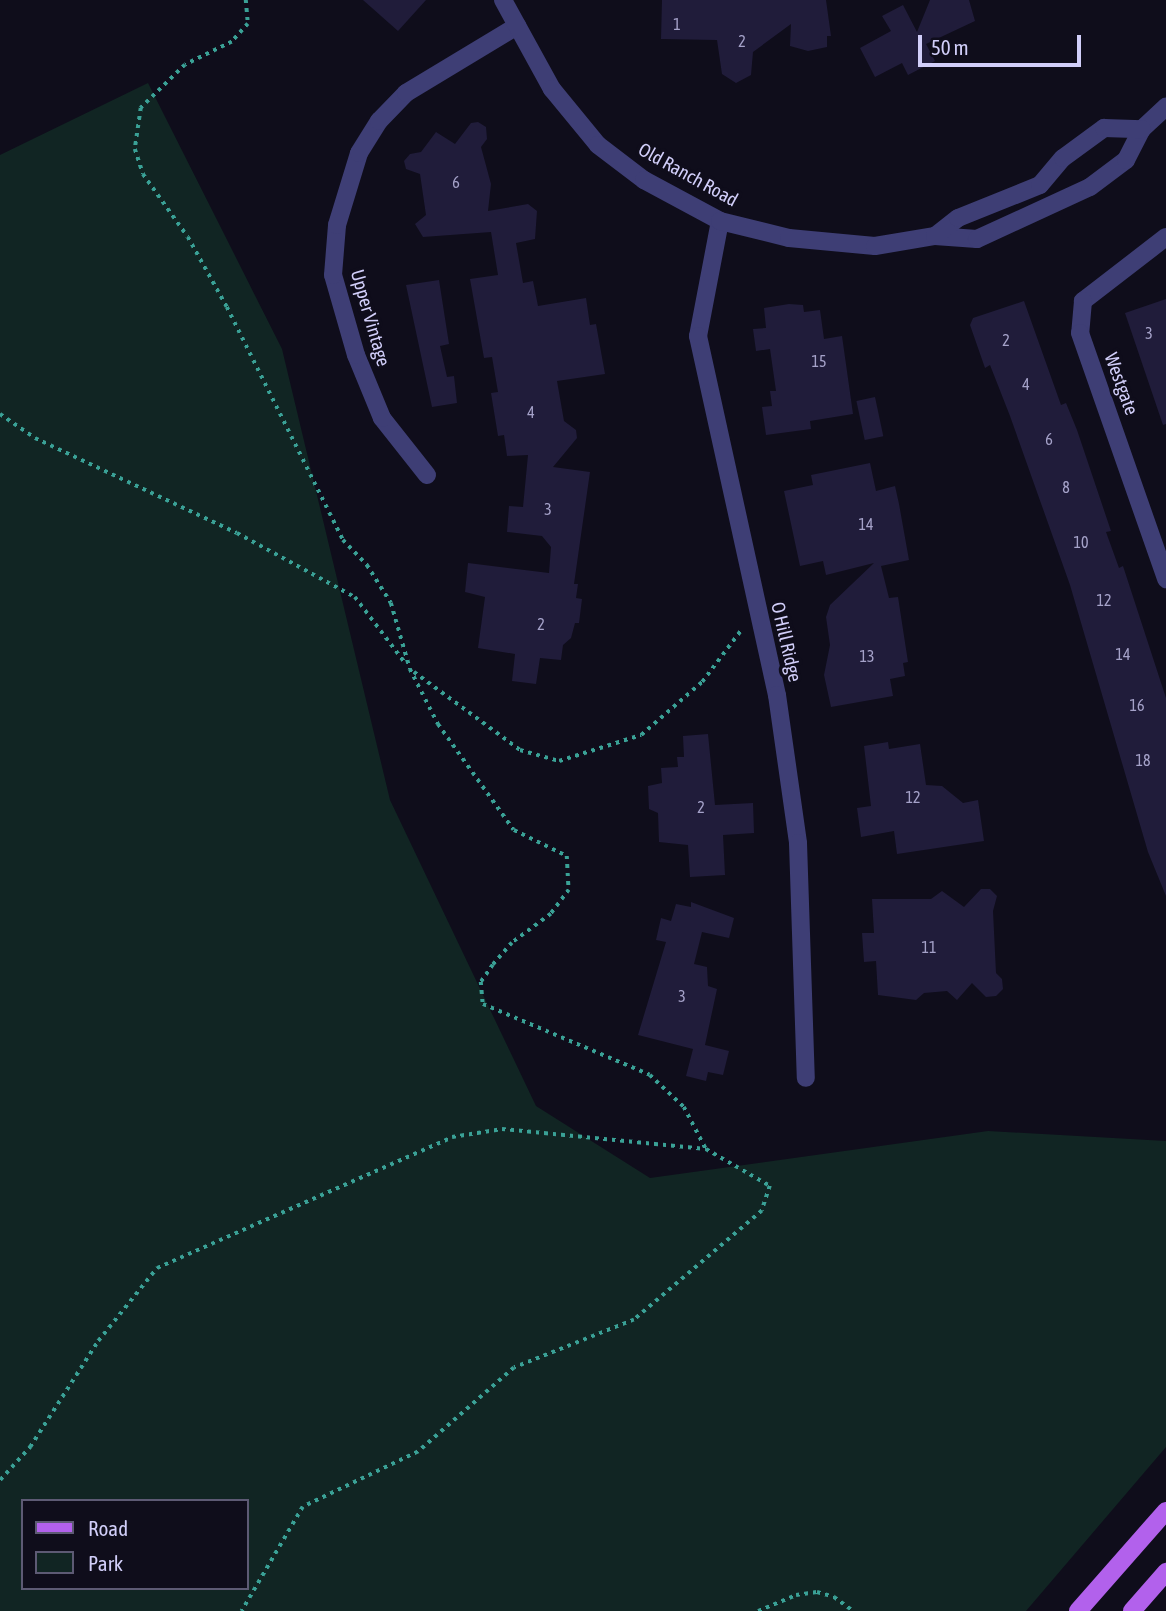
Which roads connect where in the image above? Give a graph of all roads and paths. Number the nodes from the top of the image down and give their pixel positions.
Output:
1 (246, 0) edge
2 (503, 0) edge
3 (517, 26) junction
4 (1166, 107) edge
5 (1142, 129) junction
6 (719, 221) junction
7 (935, 236) junction
8 (1166, 237) edge
9 (0, 414) edge
10 (427, 475) dead end
11 (1166, 579) edge
12 (757, 609) junction
13 (410, 669) junction
14 (806, 1078) dead end
15 (706, 1149) junction
16 (0, 1480) edge
17 (1166, 1510) edge
18 (1166, 1572) edge
19 (242, 1611) edge
20 (758, 1611) edge
21 (853, 1611) edge
22 (1079, 1611) edge
23 (1132, 1611) edge

1 - 13 path
2 - 3 street, Old Ranch Road
3 - 6 street, Old Ranch Road
3 - 10 street, Upper Vintage
4 - 5 street, Old Ranch Road
5 - 7 street, Old Ranch Road
5 - 7 street, Old Ranch Road
6 - 7 street, Old Ranch Road
6 - 12 street, O Hill Ridge
8 - 11 street, Westgate
9 - 13 path
12 - 13 path
12 - 14 street, O Hill Ridge
13 - 15 path
15 - 16 path
15 - 19 path
17 - 22 main road
18 - 23 main road
20 - 21 path

